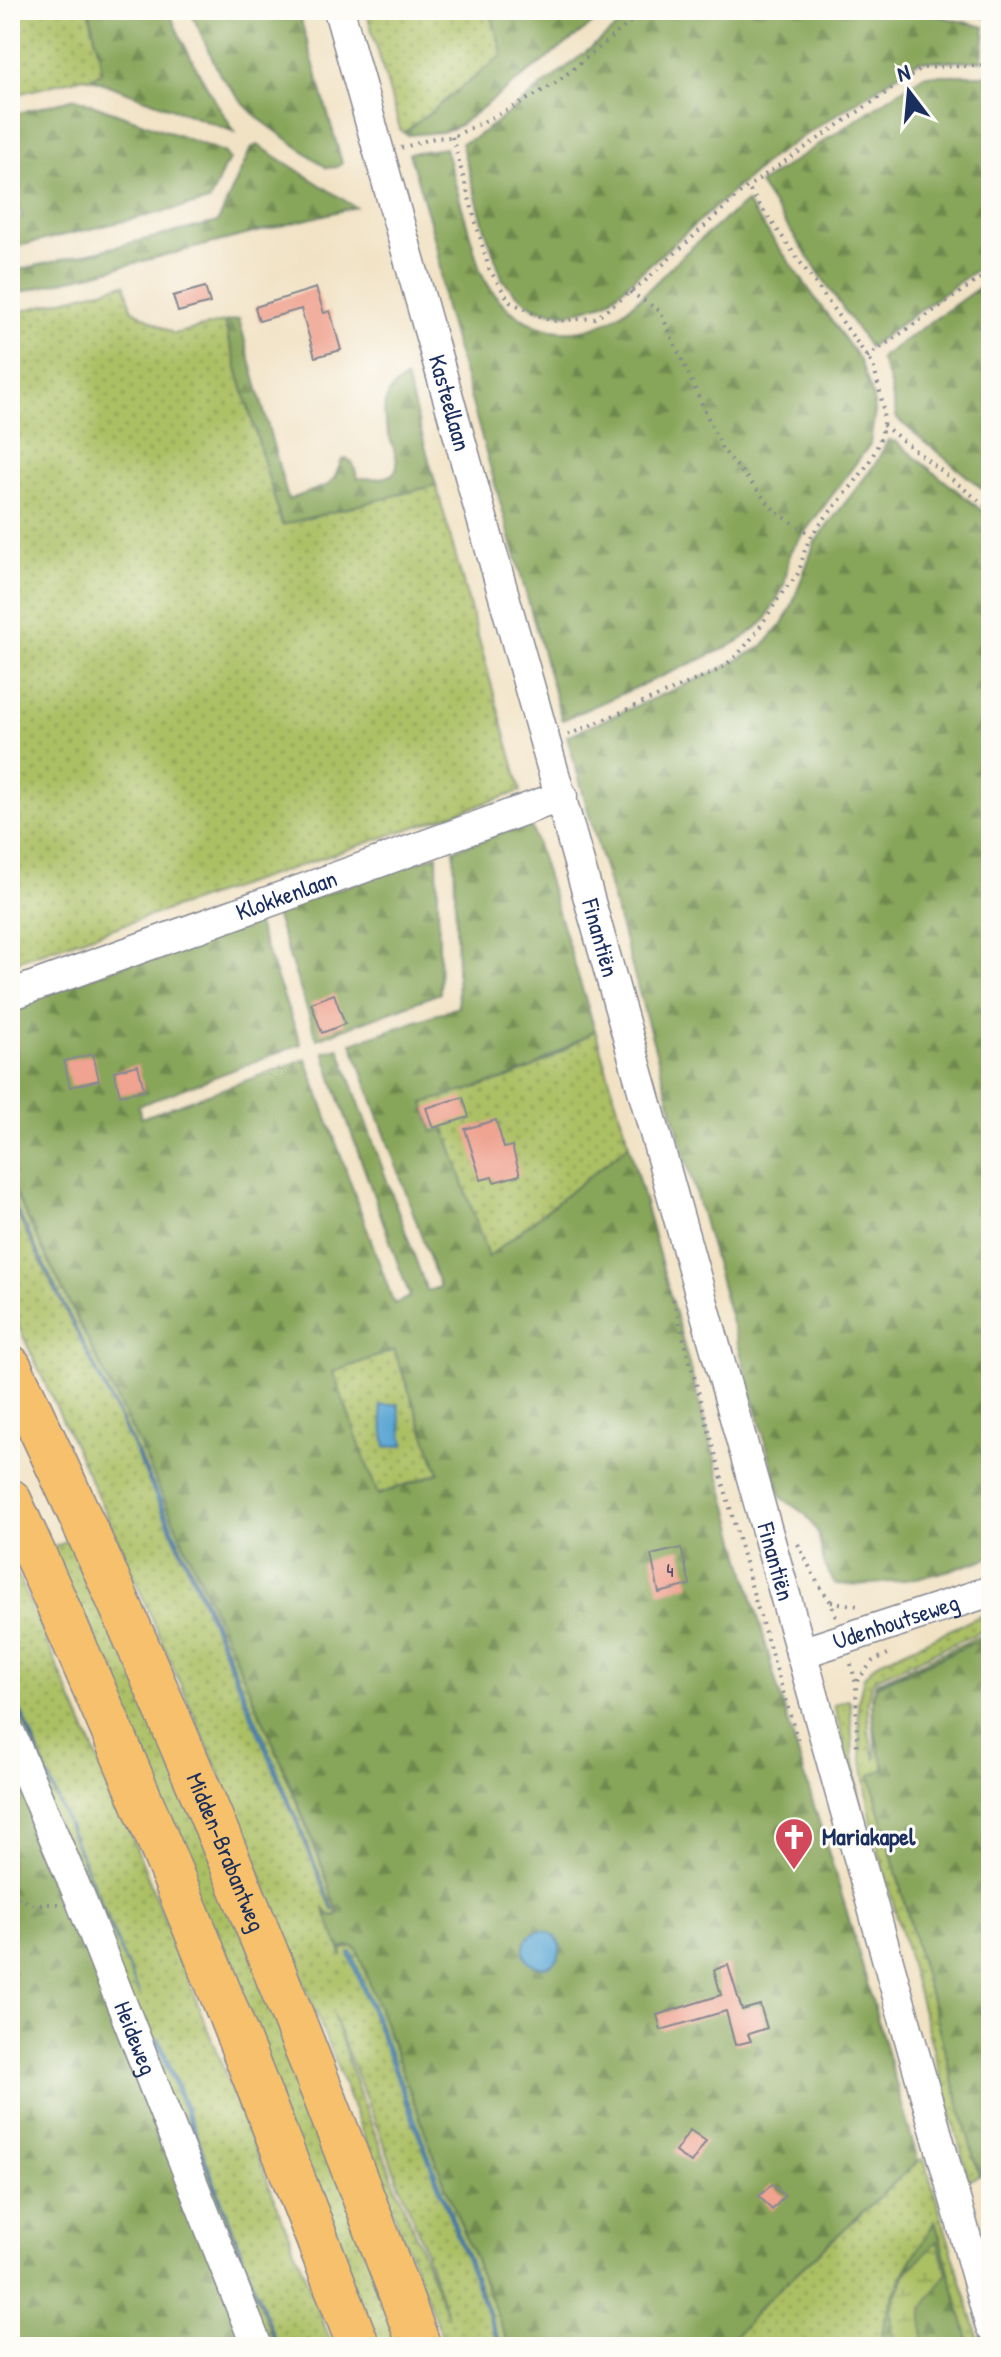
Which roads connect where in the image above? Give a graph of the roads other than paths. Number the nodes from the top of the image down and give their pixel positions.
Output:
1 (339, 10) edge
2 (562, 796) junction
3 (10, 995) edge
4 (10, 1366) edge
5 (10, 1500) edge
6 (991, 1591) edge
7 (801, 1653) junction
8 (10, 1733) edge
9 (991, 2327) edge
10 (257, 2347) edge
11 (359, 2347) edge
12 (420, 2347) edge

1 - 2 street, Kasteellaan
2 - 3 street, Klokkenlaan
2 - 7 street, Finantiën
4 - 12 highway, Midden-Brabantweg
5 - 11 highway
6 - 7 street, Udenhoutseweg
7 - 9 street, Finantiën
8 - 10 street, Heideweg

